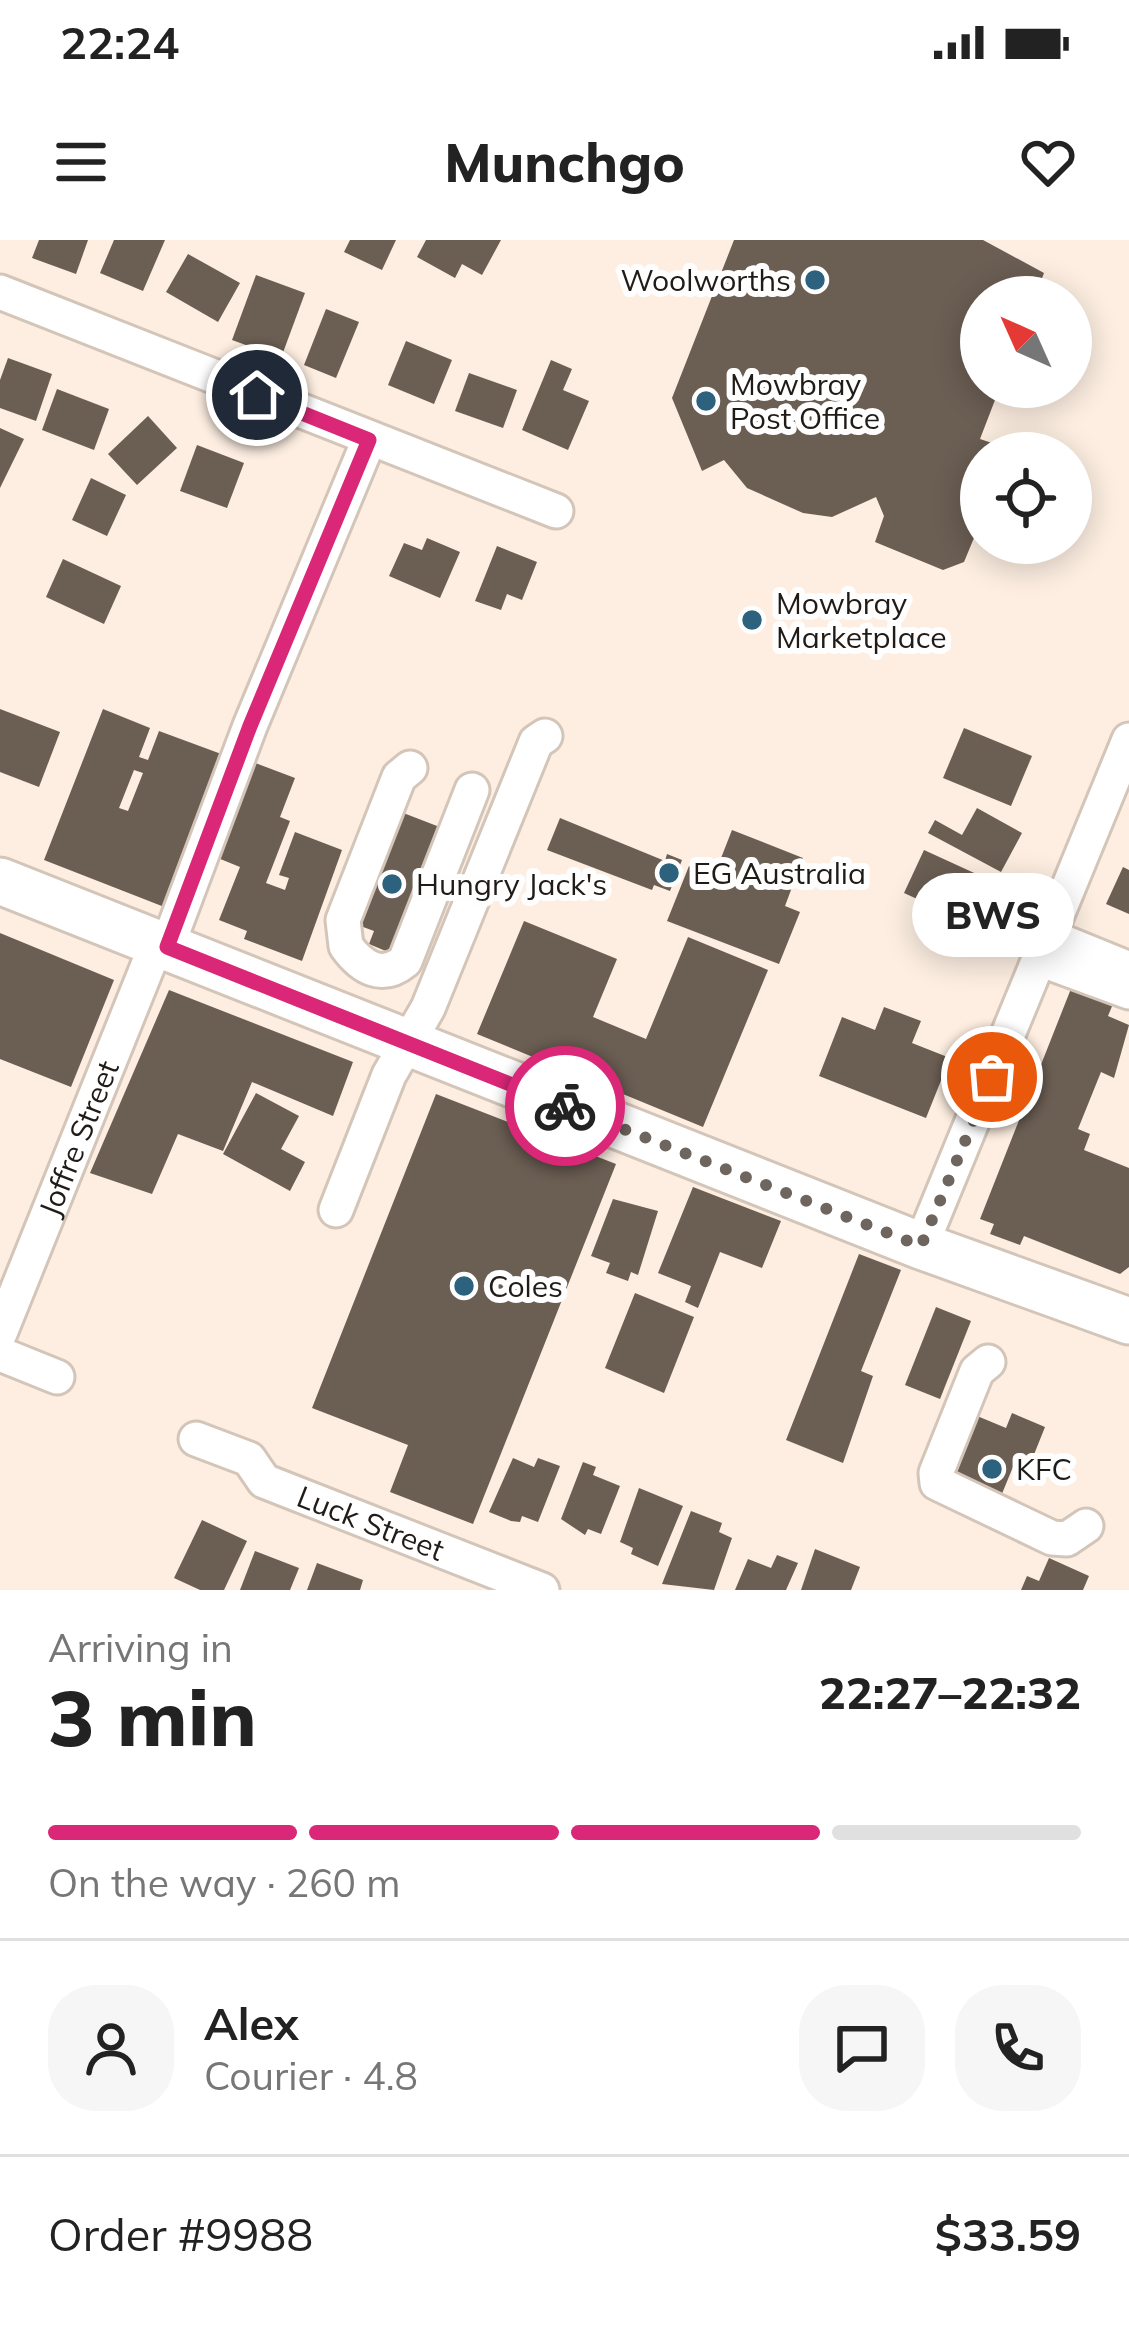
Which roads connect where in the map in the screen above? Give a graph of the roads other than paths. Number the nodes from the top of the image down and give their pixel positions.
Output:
1 (0, 292) edge
2 (369, 440) junction
3 (556, 511) dead end
4 (545, 736) dead end
5 (1129, 740) edge
6 (410, 768) dead end
7 (472, 790) dead end
8 (0, 881) edge
9 (162, 945) junction
10 (1047, 948) junction
11 (1129, 969) edge
12 (1129, 980) edge
13 (1129, 992) edge
14 (407, 1042) junction
15 (336, 1210) dead end
16 (921, 1246) junction
17 (1129, 1321) edge
18 (0, 1333) edge
19 (0, 1354) edge
20 (988, 1362) dead end
21 (57, 1377) dead end
22 (196, 1439) dead end
23 (1086, 1526) dead end
24 (542, 1590) edge

1 - 2 street
2 - 3 street
2 - 9 street, Joffre Street
4 - 14 street
5 - 10 street
6 - 7 street
8 - 9 main road
9 - 14 main road
9 - 18 street, Joffre Street
10 - 11 street
10 - 12 street
10 - 13 street
10 - 16 street
14 - 15 street
14 - 16 main road
16 - 17 main road
19 - 21 street
20 - 23 street
22 - 24 street, Luck Street

